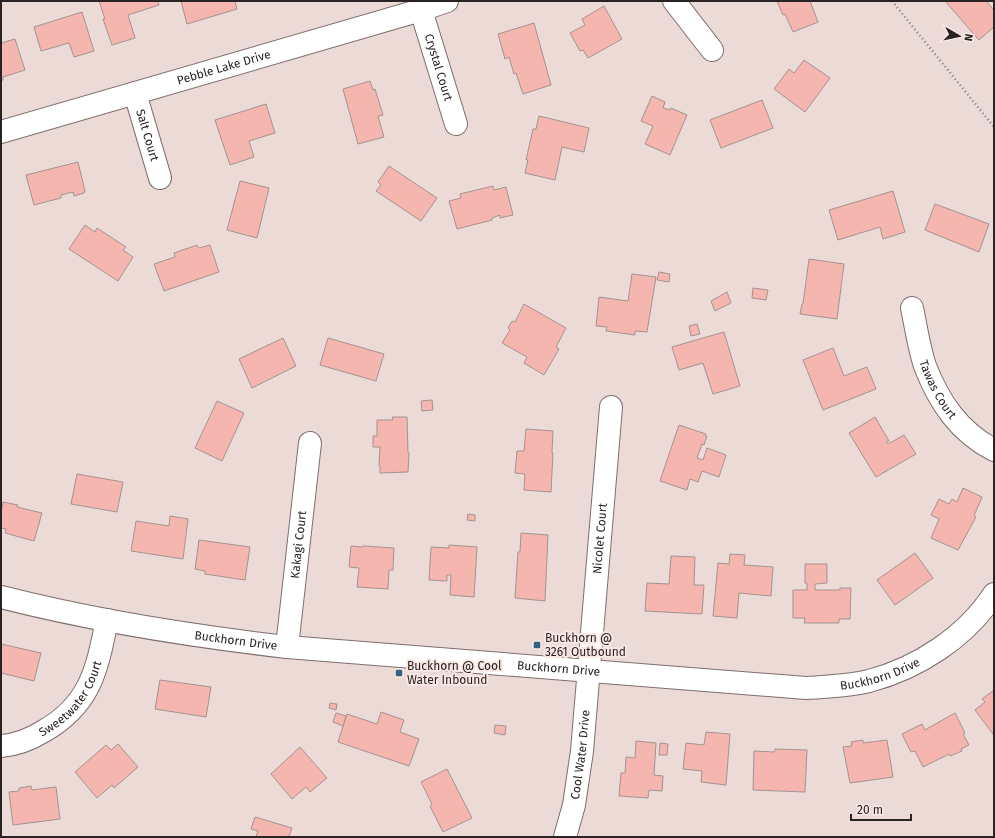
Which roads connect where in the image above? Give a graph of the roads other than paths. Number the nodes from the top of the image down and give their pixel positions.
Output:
1 (447, 1) edge
2 (674, 1) edge
3 (421, 10) junction
4 (712, 50) dead end
5 (135, 93) junction
6 (456, 124) dead end
7 (1, 132) edge
8 (160, 178) dead end
9 (912, 308) dead end
10 (611, 407) dead end
11 (310, 443) dead end
12 (994, 450) edge
13 (994, 594) edge
14 (1, 597) edge
15 (107, 620) junction
16 (288, 646) junction
17 (588, 671) junction
18 (1, 746) edge
19 (565, 837) edge

1 - 3 street, Pebble Lake Drive
2 - 4 street
3 - 5 street, Pebble Lake Drive
3 - 6 street, Crystal Court
5 - 7 street, Pebble Lake Drive
5 - 8 street, Salt Court
9 - 12 street, Tawas Court
10 - 17 street, Nicolet Court
11 - 16 street, Kakagi Court
13 - 17 street, Buckhorn Drive
14 - 15 street, Buckhorn Drive
15 - 16 street, Buckhorn Drive
15 - 18 street, Sweetwater Court
16 - 17 street, Buckhorn Drive
17 - 19 street, Cool Water Drive

